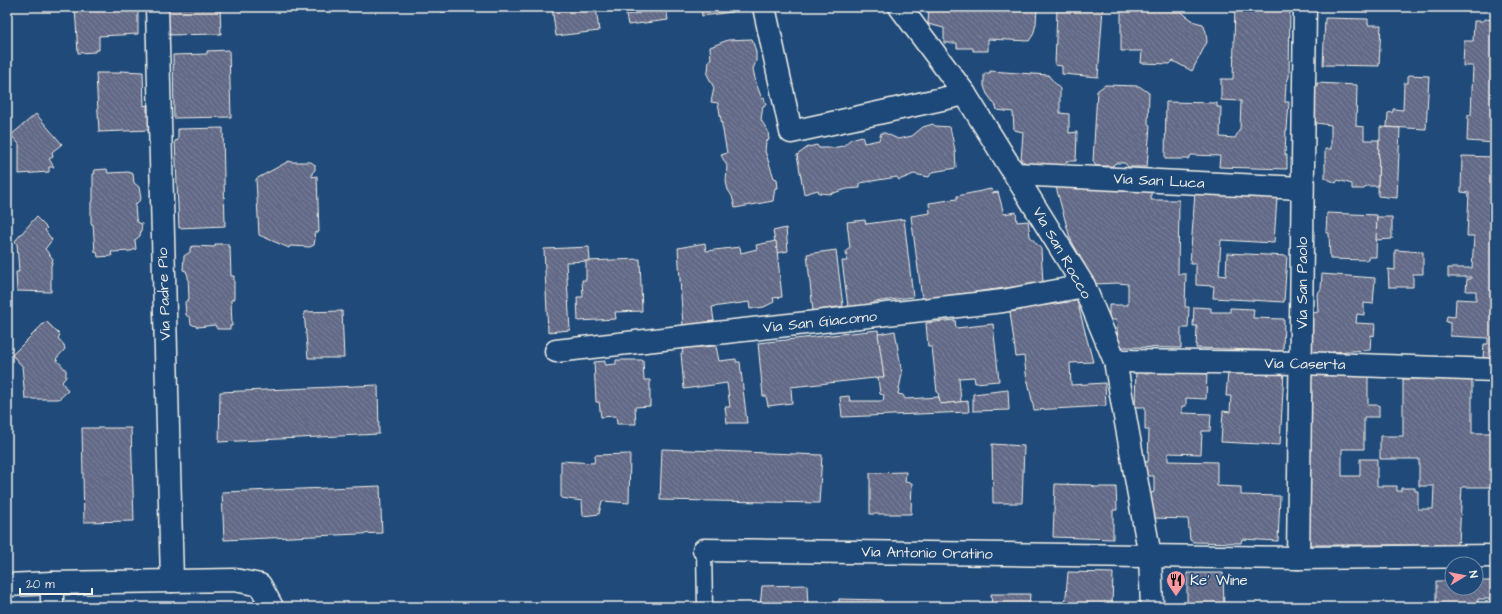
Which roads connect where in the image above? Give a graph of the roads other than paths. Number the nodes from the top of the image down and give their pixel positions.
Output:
1 (157, 7) edge
2 (764, 7) edge
3 (900, 7) edge
4 (1305, 7) edge
5 (965, 94) junction
6 (1015, 174) junction
7 (1302, 188) junction
8 (1084, 286) junction
9 (556, 351) dead end
10 (1114, 361) junction
11 (1301, 363) junction
12 (1495, 370) edge
13 (704, 550) joint
14 (1150, 556) junction
15 (1495, 556) edge
16 (1298, 558) junction
17 (172, 581) junction
18 (52, 583) junction
19 (7, 585) edge
20 (52, 607) edge
21 (272, 607) edge
22 (705, 607) edge
23 (1152, 607) edge

1 - 17 street, Via Padre Pio
2 - 5 street
3 - 5 street, Via San Rocco
4 - 7 street, Via San Paolo
5 - 6 street, Via San Rocco
6 - 7 street, Via San Luca
6 - 8 street, Via San Rocco
7 - 11 street, Via San Paolo
8 - 9 street, Via San Giacomo
8 - 10 street, Via San Rocco
10 - 11 street, Via Caserta
10 - 14 street, Via San Rocco
11 - 12 street, Via Caserta
11 - 16 street, Via San Paolo
13 - 14 street, Via Antonio Oratino
13 - 22 lane
14 - 16 street, Via Antonio Oratino
14 - 23 street, Via San Rocco
15 - 16 street, Via Antonio Oratino
17 - 18 street
17 - 21 street
18 - 19 street
18 - 20 street

